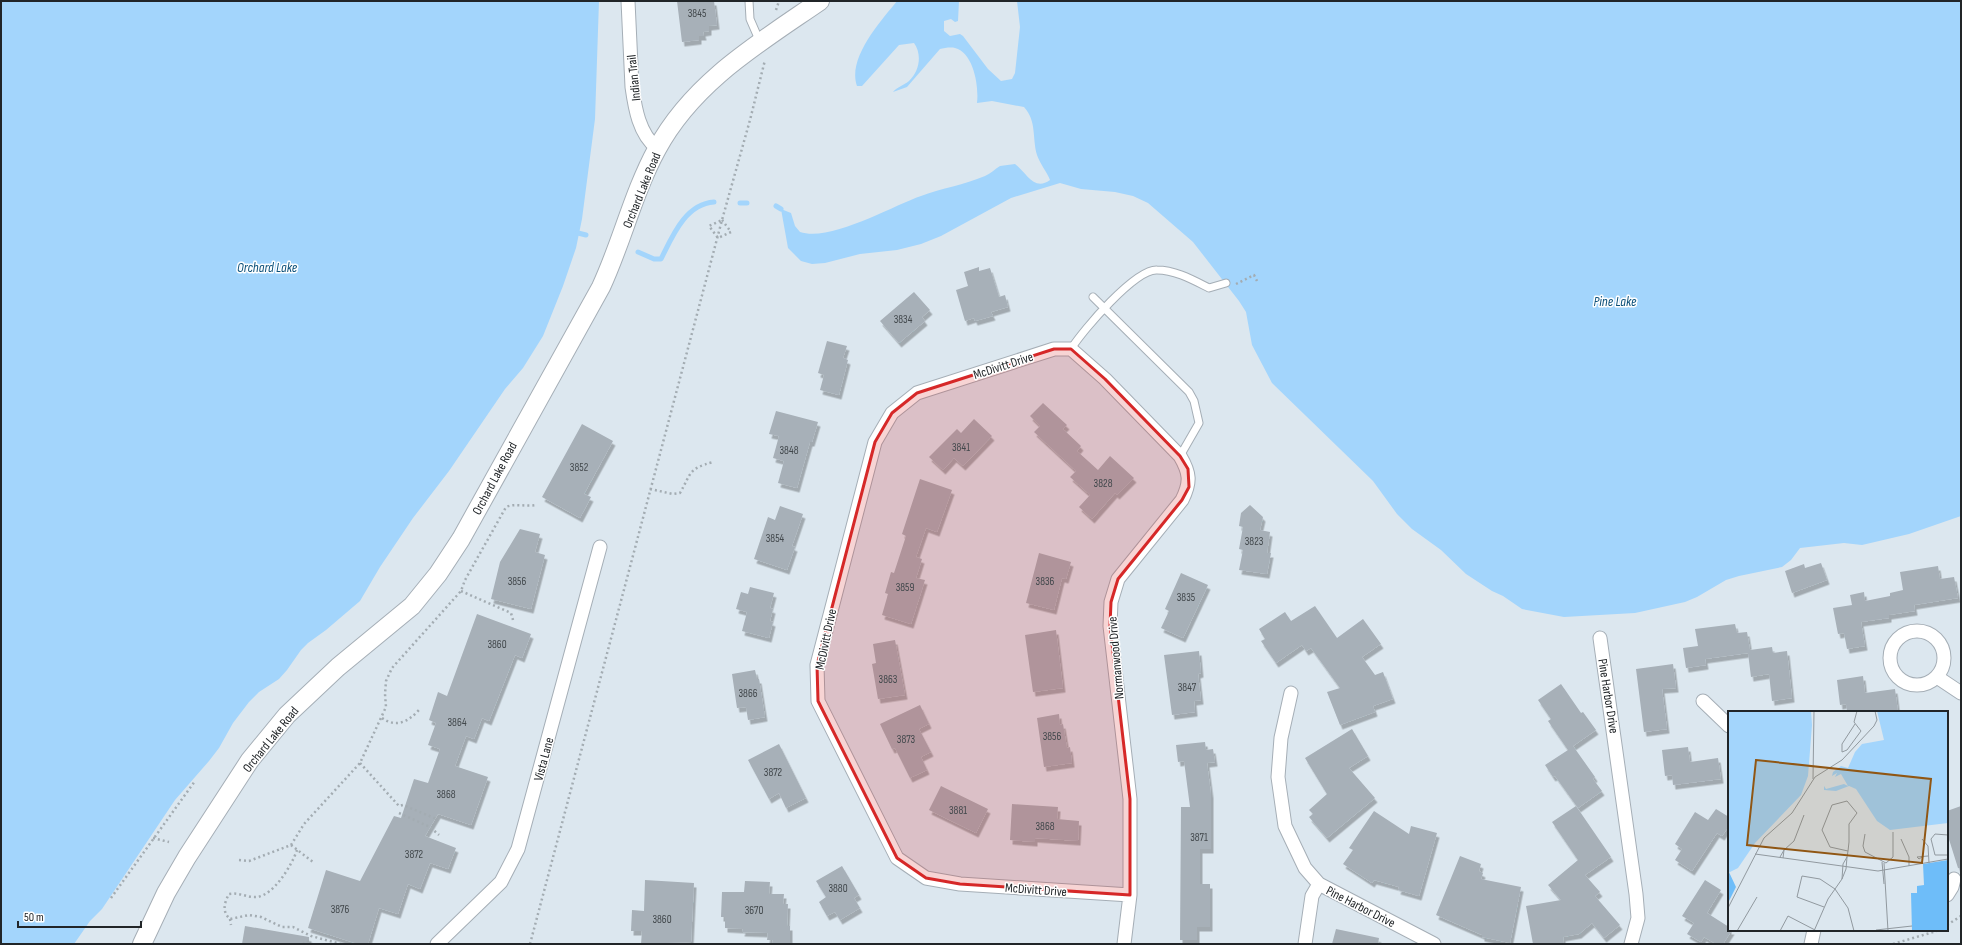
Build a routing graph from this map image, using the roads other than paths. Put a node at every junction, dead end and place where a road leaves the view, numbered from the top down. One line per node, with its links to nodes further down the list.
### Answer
1 (628, 1): 5 (street, Indian Trail)
2 (749, 1): 4 (lane)
3 (820, 1): 4 (main road, Orchard Lake Road)
4 (765, 39): 5 (main road, Orchard Lake Road)
5 (658, 148): 23 (main road, Orchard Lake Road)
6 (1227, 285): 8 (lane)
7 (1093, 297): 8 (lane)
8 (1105, 308): 9 (lane); 10 (lane)
9 (1071, 348): 10 (street, Normanwood Drive); 21 (street, McDivitt Drive)
10 (1180, 456): 21 (street, Normanwood Drive)
11 (600, 547): 24 (street, Vista Lane)
12 (1600, 638): 28 (street, Pine Harbor Drive)
13 (1937, 677): 13 (street); 15 (street)
14 (1291, 693): 19 (street, Pine Harbor Drive)
15 (1961, 693)
16 (1703, 701): 17 (street)
17 (1728, 725)
18 (1954, 877): 20 (street)
19 (1319, 884): 26 (street); 27 (street, Pine Harbor Drive)
20 (1948, 894)
21 (1130, 895): 25 (street, Normanwood Drive)
22 (1814, 931): 29 (street)
23 (142, 944)
24 (437, 944)
25 (1124, 944)
26 (1305, 944)
27 (1434, 944)
28 (1631, 944)
29 (1811, 944)

